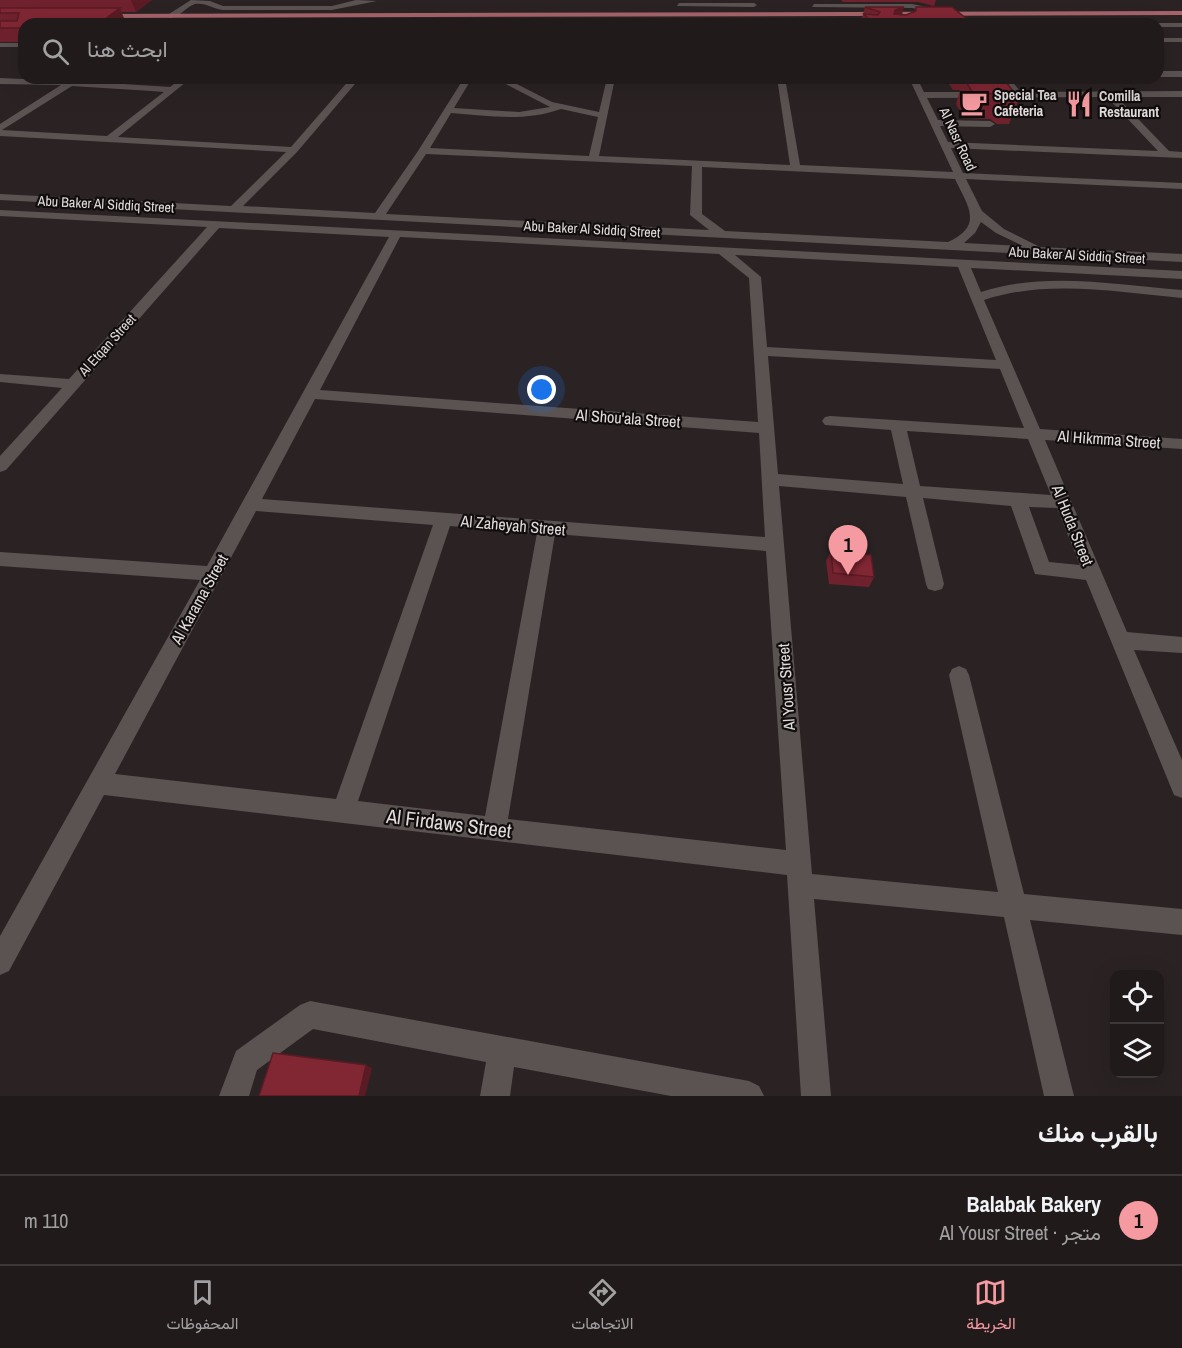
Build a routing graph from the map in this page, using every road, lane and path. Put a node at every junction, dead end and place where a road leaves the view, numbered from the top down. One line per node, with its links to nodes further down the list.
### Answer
1 (286, 0): 10 (street)
2 (195, 1): 10 (street); 15 (street)
3 (375, 1): 10 (street); 16 (street)
4 (810, 2): 7 (street); 13 (street)
5 (680, 3): 6 (street); 14 (street)
6 (753, 3): 12 (street)
7 (832, 3): 20 (street)
8 (91, 8): 9 (street)
9 (135, 8)
10 (276, 8)
11 (1182, 13): 21 (main road)
12 (771, 14): 13 (main road); 14 (main road)
13 (819, 14): 19 (main road)
14 (662, 15): 16 (main road)
15 (172, 16): 16 (main road); 17 (main road)
16 (360, 17): 18 (main road)
17 (133, 18)
18 (357, 18)
19 (927, 18)
20 (951, 18)
21 (992, 18)
22 (1182, 19): 23 (main road)
23 (1164, 22)
24 (1164, 24): 25 (street)
25 (1182, 25)
26 (1164, 40): 27 (street)
27 (1182, 40)
28 (0, 45): 29 (street)
29 (18, 45)
30 (1164, 74): 31 (street)
31 (1182, 74)
32 (0, 81): 33 (street)
33 (18, 81)
34 (68, 84): 54 (street)
35 (78, 84): 44 (street)
36 (180, 84): 44 (street)
37 (351, 84): 58 (street)
38 (464, 84): 50 (street)
39 (509, 84): 49 (street)
40 (609, 84): 51 (street)
41 (781, 84): 64 (street)
42 (916, 84): 46 (street, Al Nasr Road)
43 (1009, 84): 47 (street)
44 (173, 90): 56 (street)
45 (1182, 94): 48 (street)
46 (921, 95): 47 (street); 52 (street, Al Nasr Road)
47 (1019, 95): 48 (street)
48 (1110, 95): 60 (street)
49 (558, 107): 50 (street); 51 (street)
50 (448, 110): 59 (street)
51 (602, 115): 62 (street)
52 (934, 123): 53 (street); 57 (street, Al Nasr Road)
53 (990, 124)
54 (0, 128)
55 (0, 133): 56 (street)
56 (108, 140): 58 (street)
57 (945, 145): 60 (street); 65 (street, Al Nasr Road)
58 (294, 150): 69 (street)
59 (423, 151): 62 (street); 73 (street)
60 (1166, 154): 61 (street)
61 (1182, 155)
62 (592, 159): 63 (street)
63 (697, 164): 64 (street); 72 (street)
64 (796, 169): 65 (street)
65 (959, 177): 66 (street); 71 (street, Al Nasr Road)
66 (1182, 186)
67 (0, 197): 68 (street, Abu Baker Al Siddiq Street)
68 (118, 204): 69 (street, Abu Baker Al Siddiq Street); 70 (street)
69 (233, 210): 73 (street, Abu Baker Al Siddiq Street)
70 (0, 211): 74 (street, Abu Baker Al Siddiq Street)
71 (977, 213): 78 (street); 80 (street, Al Nasr Road)
72 (696, 215): 75 (street); 77 (street)
73 (378, 217): 75 (street, Abu Baker Al Siddiq Street)
74 (215, 225): 76 (street, Abu Baker Al Siddiq Street); 93 (street, Al Etqan Street)
75 (666, 232): 77 (street, Abu Baker Al Siddiq Street)
76 (396, 235): 79 (street, Abu Baker Al Siddiq Street); 94 (street, Al Karama Street)
77 (725, 236): 78 (street, Abu Baker Al Siddiq Street)
78 (946, 247): 80 (street, Abu Baker Al Siddiq Street)
79 (722, 252): 81 (street, Abu Baker Al Siddiq Street); 84 (street)
80 (1053, 253): 82 (street, Abu Baker Al Siddiq Street)
81 (787, 255): 83 (street, Abu Baker Al Siddiq Street); 84 (street)
82 (1182, 258)
83 (963, 264): 85 (street, Abu Baker Al Siddiq Street); 89 (street, Al Huda Street)
84 (761, 271): 90 (street, Al Yousr Street)
85 (1119, 272): 86 (street, Abu Baker Al Siddiq Street); 87 (street)
86 (1182, 275)
87 (1161, 293): 88 (street); 89 (street)
88 (1182, 294)
89 (977, 298): 91 (street, Al Huda Street)
90 (761, 351): 91 (street); 97 (street, Al Yousr Street)
91 (1006, 365): 98 (street, Al Huda Street)
92 (0, 378): 93 (street)
93 (73, 384): 100 (street, Al Etqan Street)
94 (311, 394): 97 (street, Al Shou'ala Street); 105 (street, Al Karama Street)
95 (830, 421): 96 (street, Al Hikmma Street)
96 (898, 425): 98 (street, Al Hikmma Street); 102 (street)
97 (766, 428): 101 (street, Al Yousr Street)
98 (1035, 434): 99 (street, Al Hikmma Street); 104 (street, Al Huda Street)
99 (1182, 444)
100 (0, 466)
101 (770, 479): 102 (street); 108 (street, Al Yousr Street)
102 (913, 491): 103 (street); 112 (street)
103 (1018, 500): 104 (street); 110 (street)
104 (1064, 502): 110 (street, Al Huda Street)
105 (252, 504): 106 (street, Al Zaheyah Street); 111 (street, Al Karama Street)
106 (444, 519): 107 (street, Al Zaheyah Street); 118 (street)
107 (547, 528): 108 (street, Al Zaheyah Street); 119 (street)
108 (776, 545): 120 (street, Al Yousr Street)
109 (0, 559): 111 (street)
110 (1093, 573): 113 (street, Al Huda Street)
111 (213, 574): 116 (street, Al Karama Street)
112 (935, 584)
113 (1121, 640): 114 (street); 117 (street, Al Huda Street)
114 (1182, 645)
115 (958, 675): 121 (street)
116 (99, 783): 118 (street, Al Firdaws Street); 123 (street, Al Karama Street)
117 (1182, 787)
118 (343, 811): 119 (street, Al Firdaws Street)
119 (494, 828): 120 (street, Al Firdaws Street)
120 (800, 874): 121 (street, Al Firdaws Street); 128 (street, Al Yousr Street)
121 (1013, 906): 122 (street, Al Firdaws Street); 129 (street)
122 (1182, 922)
123 (0, 962)
124 (502, 1050): 125 (street); 126 (street); 127 (street)
125 (234, 1096)
126 (495, 1096)
127 (748, 1096)
128 (816, 1096)
129 (1059, 1096)

